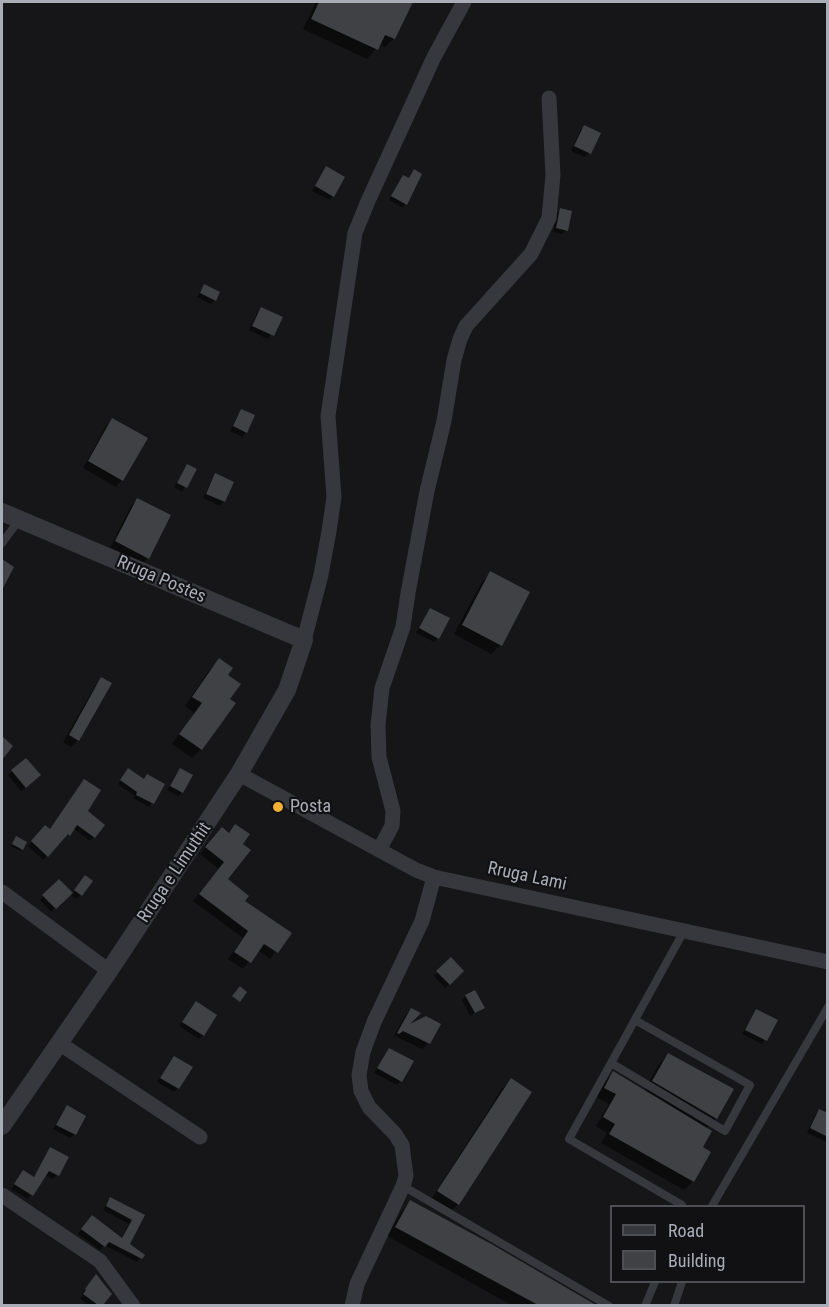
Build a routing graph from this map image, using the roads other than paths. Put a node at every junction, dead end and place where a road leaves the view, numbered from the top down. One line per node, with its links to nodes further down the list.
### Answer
1 (464, 2): 6 (street)
2 (549, 98): 8 (street)
3 (2, 512): 4 (street, Rruga Postes)
4 (19, 520): 5 (lane); 6 (street, Rruga Postes)
5 (2, 543)
6 (304, 640): 7 (street, Rruga e Limuthit)
7 (239, 774): 8 (street, Rruga Lami); 13 (street, Rruga e Limuthit)
8 (379, 850): 9 (street, Rruga Lami)
9 (434, 877): 11 (street, Rruga Lami); 20 (street)
10 (2, 892): 13 (street)
11 (684, 930): 12 (street, Rruga Lami); 15 (lane)
12 (828, 962)
13 (109, 971): 16 (street, Rruga e Limuthit)
14 (828, 1008): 23 (lane)
15 (635, 1020): 17 (lane); 17 (lane)
16 (59, 1043): 18 (street, Rruga e Limuthit); 19 (street)
17 (611, 1063): 22 (lane)
18 (2, 1126)
19 (200, 1137)
20 (403, 1186): 27 (street); 28 (lane)
21 (2, 1195): 26 (street)
22 (682, 1205)
23 (713, 1205)
24 (654, 1283): 29 (lane)
25 (681, 1283): 30 (lane)
26 (134, 1305)
27 (352, 1305)
28 (609, 1305)
29 (645, 1305)
30 (674, 1305)

